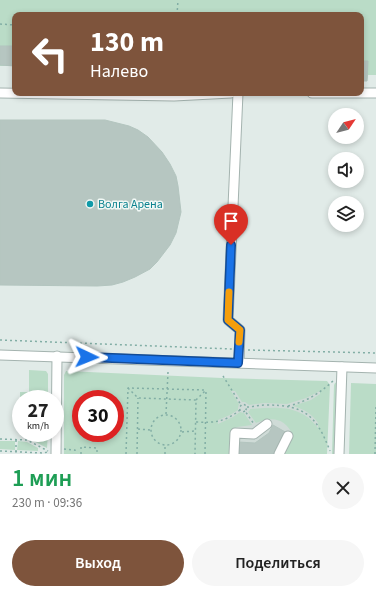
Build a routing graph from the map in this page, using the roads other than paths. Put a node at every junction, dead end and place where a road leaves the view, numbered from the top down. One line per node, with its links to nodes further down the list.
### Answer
1 (0, 93): 2 (street)
2 (12, 93)
3 (364, 93): 4 (street)
4 (376, 93)
5 (238, 96): 8 (street)
6 (0, 355): 7 (street)
7 (57, 356): 8 (street); 11 (street)
8 (238, 363): 9 (street)
9 (342, 367): 10 (street); 18 (street)
10 (376, 368)
11 (56, 390)
12 (267, 424): 16 (street)
13 (288, 436): 17 (street)
14 (58, 442): 15 (street)
15 (59, 452)
16 (234, 454)
17 (279, 454)
18 (339, 454)

